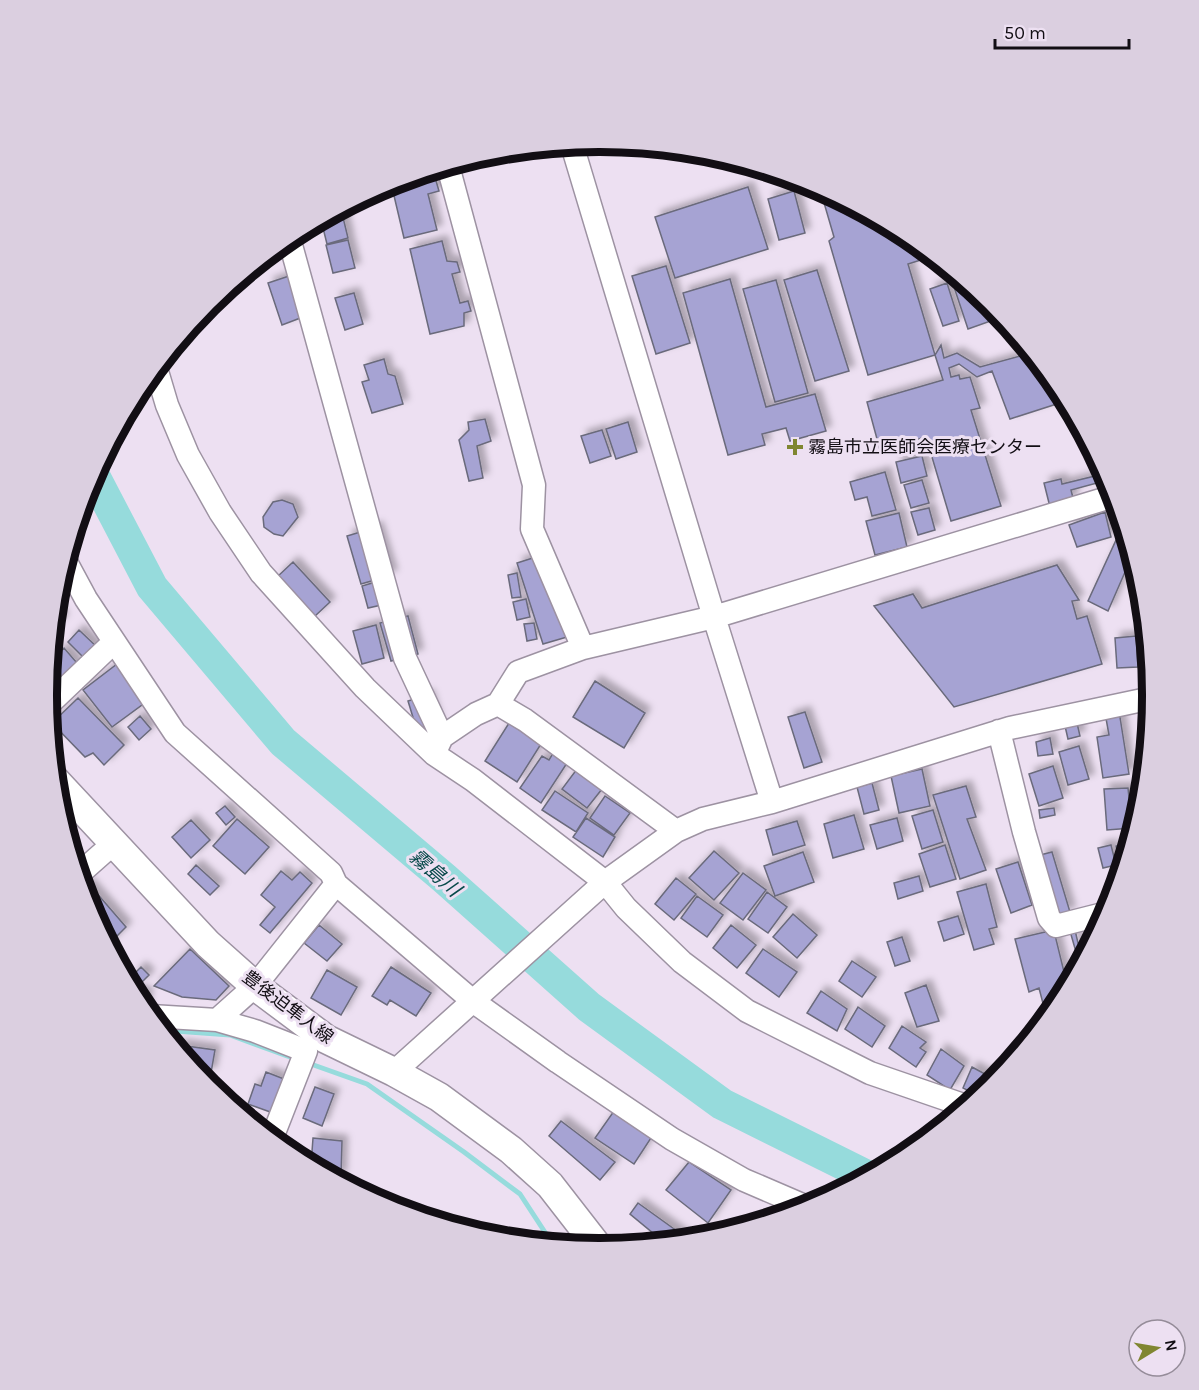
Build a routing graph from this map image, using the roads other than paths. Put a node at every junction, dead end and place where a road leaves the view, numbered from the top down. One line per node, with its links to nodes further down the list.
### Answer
1 (575, 153): 7 (street)
2 (450, 174): 9 (street)
3 (292, 248): 14 (street)
4 (159, 379): 14 (street)
5 (1105, 499): 7 (street)
6 (71, 571): 8 (street)
7 (714, 617): 9 (street); 16 (street)
8 (114, 642): 10 (street); 21 (street)
9 (583, 648): 12 (street)
10 (57, 696)
11 (1142, 700): 13 (street)
12 (498, 704): 14 (street); 17 (street)
13 (999, 731): 16 (street); 22 (street)
14 (438, 745): 20 (street)
15 (66, 791): 18 (main road, 豊後迫隼人線)
16 (772, 802): 17 (street)
17 (676, 831): 20 (street)
18 (114, 843): 19 (street); 23 (main road, 豊後迫隼人線)
19 (86, 868)
20 (605, 882): 24 (street); 28 (street)
21 (336, 884): 23 (street); 24 (street)
22 (1095, 916)
23 (255, 986): 26 (street); 27 (main road, 豊後迫隼人線)
24 (474, 1002): 27 (street); 30 (street)
25 (163, 1017): 26 (street)
26 (217, 1020): 29 (street)
27 (394, 1072): 31 (main road, 豊後迫隼人線)
28 (957, 1103)
29 (275, 1130)
30 (794, 1201)
31 (591, 1237)

